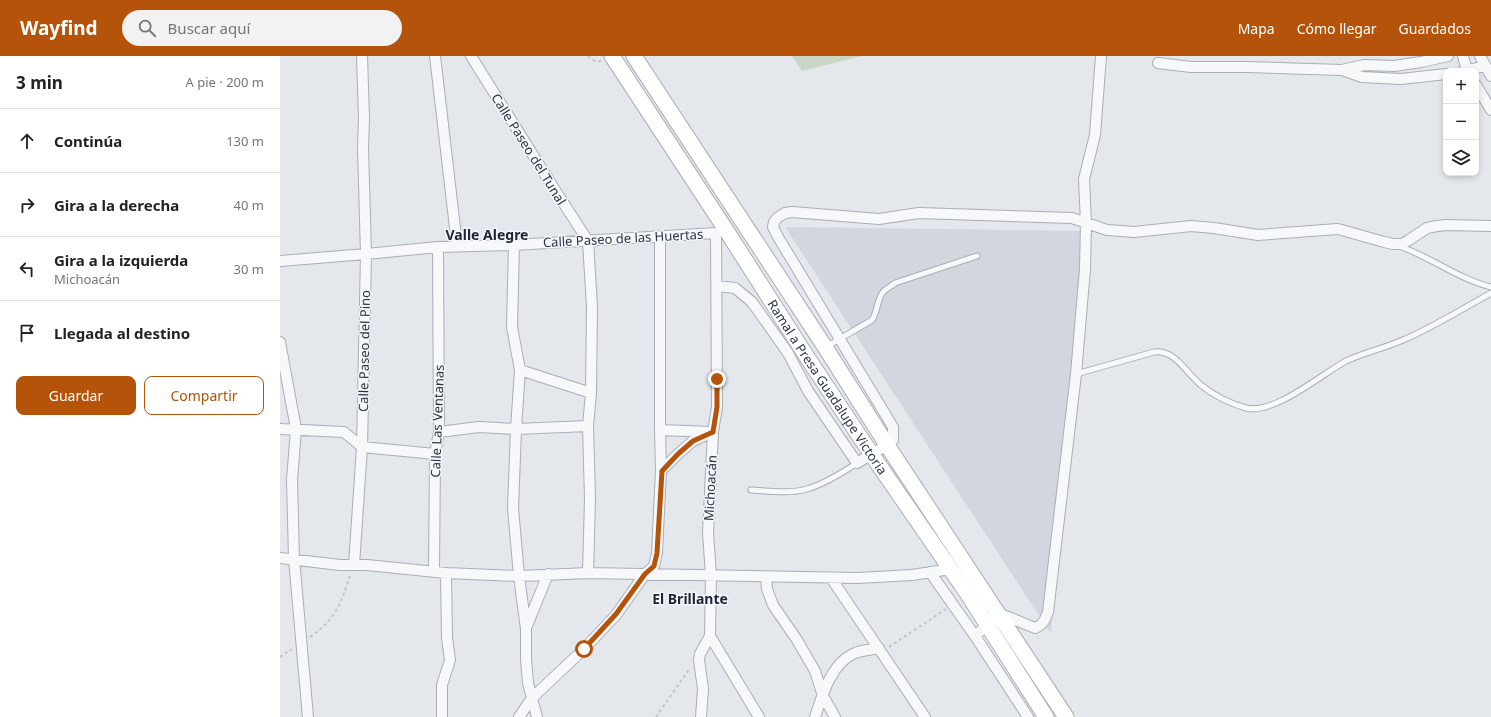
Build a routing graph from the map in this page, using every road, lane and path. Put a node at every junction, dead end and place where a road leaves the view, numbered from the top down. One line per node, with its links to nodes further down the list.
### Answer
1 (362, 56): 29 (street, Calle Paseo del Pino)
2 (435, 56): 27 (street)
3 (471, 56): 24 (street, Calle Paseo del Tunal)
4 (588, 56): 10 (path)
5 (634, 56): 37 (main road, Ramal a Presa Guadalupe Victoria)
6 (1101, 56): 20 (street)
7 (1448, 56): 15 (street)
8 (1463, 56): 13 (street)
9 (1480, 56): 12 (street)
10 (607, 58): 22 (main road, Ramal a Presa Guadalupe Victoria)
11 (1158, 63): 15 (street)
12 (1485, 66): 14 (street); 17 (street)
13 (1465, 68)
14 (1477, 68)
15 (1342, 70): 16 (street)
16 (1443, 74)
17 (1491, 76)
18 (1479, 90): 19 (street)
19 (1491, 110)
20 (1086, 223): 25 (street); 35 (street); 39 (street)
21 (1491, 226): 25 (street)
22 (721, 231): 23 (street, Calle Paseo de las Huertas); 32 (street, Michoacán); 51 (main road, Ramal a Presa Guadalupe Victoria)
23 (660, 236): 24 (street, Calle Paseo de las Huertas); 45 (street)
24 (588, 241): 26 (street, Calle Paseo de las Huertas); 40 (street)
25 (1393, 244): 33 (lane)
26 (514, 245): 27 (street, Calle Paseo de las Huertas); 38 (street)
27 (457, 246): 28 (street, Calle Paseo de las Huertas)
28 (438, 247): 29 (street, Calle Paseo de las Huertas); 46 (street, Calle Las Ventanas)
29 (366, 254): 31 (street, Calle Paseo de las Huertas); 49 (street, Calle Paseo del Pino)
30 (977, 256): 35 (lane)
31 (280, 261)
32 (717, 286): 47 (street, Michoacán); 52 (street)
33 (1491, 287)
34 (1491, 293): 39 (lane)
35 (840, 339): 37 (lane); 48 (street)
36 (280, 342): 44 (street)
37 (825, 347): 48 (main road, Ramal a Presa Guadalupe Victoria)
38 (520, 370): 40 (street); 43 (street)
39 (1076, 374): 70 (street)
40 (591, 393): 41 (street)
41 (588, 426): 43 (street); 62 (street)
42 (280, 429): 44 (street)
43 (516, 429): 46 (street); 66 (street)
44 (296, 430): 49 (street); 56 (street)
45 (660, 430): 47 (street); 53 (street)
46 (440, 432): 50 (street, Calle Las Ventanas)
47 (713, 432): 53 (street); 65 (street, Michoacán)
48 (887, 445): 51 (street); 70 (main road, Ramal a Presa Guadalupe Victoria)
49 (362, 447): 50 (street); 57 (street, Calle Paseo del Pino)
50 (435, 454): 59 (street, Calle Las Ventanas)
51 (872, 455): 52 (street); 58 (main road, Ramal a Presa Guadalupe Victoria)
52 (857, 463): 54 (lane)
53 (662, 471): 64 (street)
54 (751, 490)
55 (280, 558): 56 (street)
56 (294, 559): 57 (street); 75 (street)
57 (354, 565): 59 (street); 75 (path)
58 (951, 569): 60 (street); 71 (main road, Ramal a Presa Guadalupe Victoria)
59 (434, 572): 61 (street)
60 (930, 572): 68 (street); 69 (street)
61 (446, 573): 66 (street); 81 (street)
62 (588, 573): 63 (street); 64 (street)
63 (548, 574): 66 (street); 72 (street)
64 (645, 574): 65 (street); 79 (street)
65 (711, 575): 67 (street); 73 (street, Michoacán)
66 (519, 576): 72 (street)
67 (766, 577): 68 (street); 78 (street)
68 (831, 578): 76 (street)
69 (953, 604): 74 (street); 76 (path)
70 (1001, 617): 71 (street); 92 (main road, Ramal a Presa Guadalupe Victoria)
71 (987, 626): 74 (street); 91 (main road, Ramal a Presa Guadalupe Victoria)
72 (526, 629): 79 (street)
73 (710, 636): 77 (street, Michoacán); 86 (street)
74 (975, 636): 90 (street)
75 (301, 643): 80 (street)
76 (880, 650): 78 (street); 89 (street)
77 (700, 654): 84 (path); 85 (street)
78 (823, 696): 87 (street); 88 (street)
79 (532, 698): 82 (street); 83 (street)
80 (308, 717)
81 (442, 717)
82 (519, 717)
83 (537, 717)
84 (656, 717)
85 (701, 717)
86 (759, 717)
87 (815, 717)
88 (835, 717)
89 (925, 717)
90 (1028, 717)
91 (1046, 717)
92 (1066, 717)

